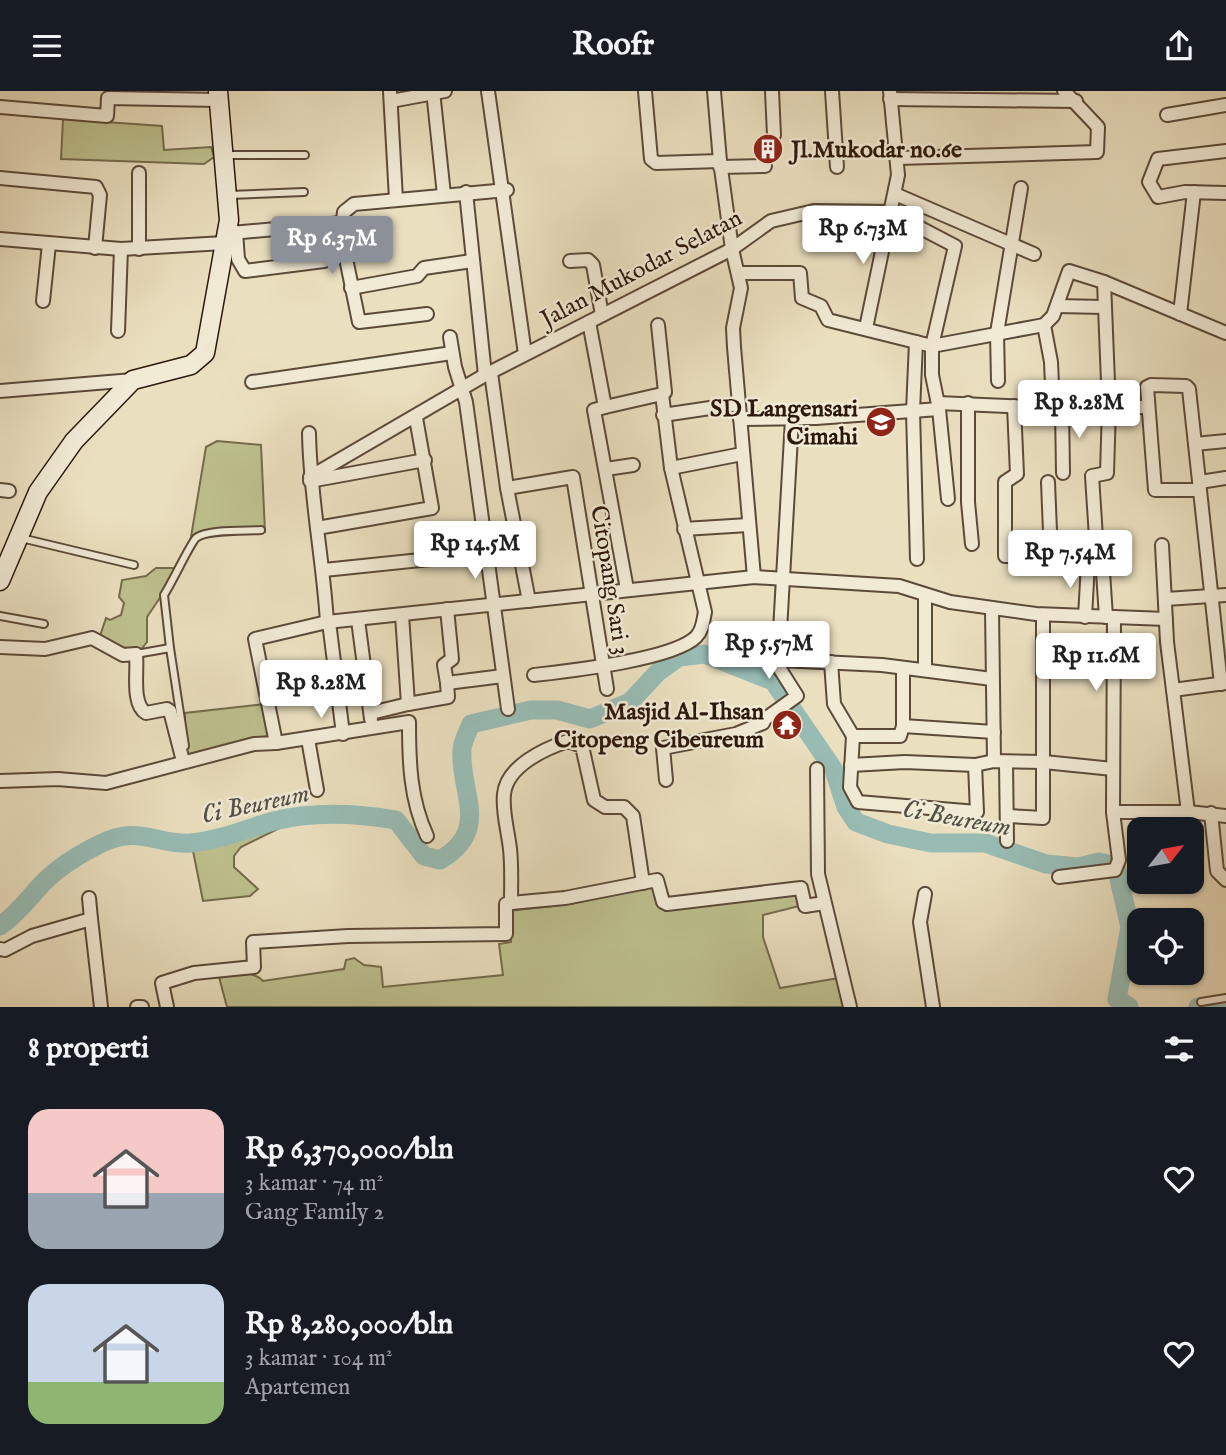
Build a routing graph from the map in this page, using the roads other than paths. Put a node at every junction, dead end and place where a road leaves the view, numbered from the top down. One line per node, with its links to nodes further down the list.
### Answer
1 (437, 91): 10 (street); 31 (street)
2 (488, 91): 26 (street)
3 (645, 91): 20 (street)
4 (714, 91): 20 (street)
5 (772, 91): 15 (street)
6 (832, 91): 22 (street)
7 (1064, 91): 11 (street)
8 (890, 95): 11 (street); 19 (street)
9 (218, 96): 13 (street); 17 (main road)
10 (390, 96): 34 (street)
11 (1076, 101): 19 (street)
12 (1226, 105): 14 (street)
13 (0, 107)
14 (1167, 115)
15 (774, 135)
16 (1226, 151): 28 (street)
17 (223, 155): 18 (lane); 33 (main road)
18 (305, 155)
19 (898, 158): 32 (street)
20 (720, 164): 21 (street); 46 (street)
21 (765, 166)
22 (837, 167)
23 (139, 173): 45 (street)
24 (0, 178): 43 (street)
25 (1021, 188): 41 (street)
26 (504, 190): 29 (street); 71 (street)
27 (304, 192): 33 (lane)
28 (1195, 192): 30 (street); 58 (street)
29 (466, 193): 31 (street); 49 (street)
30 (1226, 193)
31 (444, 194): 34 (street)
32 (895, 194): 35 (street); 36 (street)
33 (227, 195): 38 (main road)
34 (396, 199): 37 (street)
35 (891, 212): 42 (street, Jalan Mukodar Selatan); 46 (street, Jalan Mukodar Selatan); 63 (street)
36 (956, 221): 41 (street); 42 (street)
37 (342, 223): 38 (street); 53 (street)
38 (229, 236): 45 (street); 48 (street); 73 (main road)
39 (0, 239): 40 (street)
40 (49, 244): 43 (street); 54 (street)
41 (1014, 244): 47 (street); 65 (street)
42 (955, 246): 69 (street)
43 (94, 248): 44 (street)
44 (121, 249): 45 (street); 64 (street)
45 (139, 249)
46 (732, 249): 51 (street); 59 (street, Jalan Mukodar Selatan)
47 (1034, 254)
48 (324, 261)
49 (472, 261): 53 (street); 72 (street)
50 (570, 261): 59 (street)
51 (738, 273): 63 (street); 80 (street)
52 (1104, 282): 55 (street); 56 (street); 58 (street)
53 (351, 288): 57 (street)
54 (43, 301)
55 (1057, 306): 56 (street); 62 (street)
56 (1104, 307): 83 (street)
57 (427, 314)
58 (1180, 314): 66 (street)
59 (602, 316): 60 (street, Jalan Mukodar Selatan)
60 (589, 322): 71 (street, Jalan Mukodar Selatan); 85 (street)
61 (658, 325): 78 (street)
62 (1044, 325): 65 (street); 86 (street)
63 (866, 328): 68 (street)
64 (118, 331)
65 (997, 333): 69 (street); 74 (street)
66 (1226, 333)
67 (450, 337): 70 (street)
68 (916, 342): 69 (street); 87 (street)
69 (932, 346): 81 (street)
70 (452, 353): 75 (street); 76 (street)
71 (525, 354): 72 (street, Jalan Mukodar Selatan)
72 (488, 374): 76 (street, Jalan Mukodar Selatan); 105 (street)
73 (133, 380): 77 (street); 111 (main road)
74 (998, 381)
75 (253, 382)
76 (463, 389): 89 (street, Jalan Mukodar Selatan); 114 (street)
77 (0, 391)
78 (662, 394): 85 (street); 88 (street)
79 (968, 403): 81 (street); 82 (street); 112 (street)
80 (737, 404): 88 (street); 90 (street)
81 (939, 406): 87 (street); 106 (street)
82 (1014, 406): 86 (street); 116 (street)
83 (1109, 407): 84 (street); 86 (street); 115 (street)
84 (1147, 407): 94 (street); 104 (street)
85 (599, 408): 99 (street)
86 (1058, 408): 100 (street)
87 (913, 411): 91 (street); 117 (street)
88 (663, 415): 98 (street)
89 (416, 418): 96 (street); 102 (street, Jalan Mukodar Selatan)
90 (740, 419): 91 (street); 95 (street)
91 (792, 419): 121 (street)
92 (309, 433): 102 (street)
93 (1226, 441): 94 (street)
94 (1195, 444): 104 (street)
95 (742, 454): 98 (street); 107 (street)
96 (425, 460): 102 (street); 108 (street)
97 (633, 465): 99 (street)
98 (671, 468): 109 (street)
99 (606, 469): 124 (street)
100 (1063, 473)
101 (1226, 478): 104 (street)
102 (310, 479): 108 (street)
103 (1048, 482): 116 (street)
104 (1199, 486): 128 (street)
105 (507, 488): 125 (street, Citopang Sari 3); 130 (street)
106 (948, 499)
107 (748, 525): 109 (street); 120 (street)
108 (317, 528): 119 (street)
109 (684, 529): 123 (street)
110 (261, 530): 144 (lane)
111 (19, 537): 118 (lane); 122 (main road)
112 (972, 544)
113 (1162, 545): 129 (street)
114 (488, 553): 119 (street); 131 (street)
115 (1091, 555): 116 (street); 137 (street); 138 (street)
116 (1051, 556)
117 (918, 559)
118 (134, 565)
119 (324, 570): 141 (street)
120 (754, 577): 121 (street); 123 (street)
121 (781, 577): 126 (street); 147 (street)
122 (0, 581)
123 (696, 583): 124 (street); 149 (street)
124 (627, 589): 125 (street)
125 (592, 595): 130 (street); 149 (street, Citopang Sari 3)
126 (925, 595): 132 (street); 151 (street)
127 (1226, 595): 128 (street)
128 (1212, 596): 129 (street); 145 (street)
129 (1166, 599): 139 (street)
130 (529, 601): 131 (street)
131 (495, 604): 133 (street); 152 (street)
132 (992, 609): 134 (street); 154 (street)
133 (447, 610): 135 (street); 155 (street)
134 (1043, 614): 137 (street); 171 (street)
135 (402, 615): 140 (street); 159 (street)
136 (0, 617): 142 (lane)
137 (1085, 617): 138 (street)
138 (1110, 617): 139 (street); 175 (street)
139 (1166, 619): 158 (street)
140 (358, 620): 141 (street); 161 (street)
141 (328, 622): 165 (street); 168 (street)
142 (44, 624)
143 (0, 647): 146 (street)
144 (170, 648): 146 (lane); 169 (lane)
145 (1221, 651): 156 (street)
146 (136, 654): 169 (street)
147 (780, 660): 148 (street); 177 (street)
148 (831, 662): 150 (street); 166 (street)
149 (603, 664): 153 (street); 157 (street, Citopang Sari 3)
150 (903, 670): 151 (street); 162 (street)
151 (925, 670): 154 (street)
152 (503, 675): 155 (street); 160 (street)
153 (534, 675)
154 (992, 679): 164 (street)
155 (447, 683): 159 (street)
156 (1224, 684): 158 (street)
157 (607, 689)
158 (1173, 689): 180 (street)
159 (408, 704): 161 (street)
160 (508, 709)
161 (371, 713): 163 (street)
162 (903, 726): 164 (street); 166 (street)
163 (371, 730): 165 (street); 184 (street)
164 (994, 732): 170 (street)
165 (343, 734): 167 (street)
166 (853, 736): 172 (street)
167 (308, 739): 168 (street); 178 (street)
168 (276, 743): 169 (street)
169 (184, 755): 176 (street)
170 (1000, 761): 171 (street); 173 (street); 182 (street)
171 (1044, 762): 175 (street); 182 (street)
172 (852, 765): 173 (street); 173 (street)
173 (975, 765)
174 (817, 769): 192 (street)
175 (1113, 769): 179 (street)
176 (0, 781)
177 (666, 781)
178 (317, 790)
179 (1112, 812): 180 (street); 186 (street)
180 (1188, 812): 181 (street)
181 (1211, 813): 183 (street); 187 (street)
182 (1008, 816): 185 (street)
183 (1226, 816)
184 (427, 836)
185 (1007, 841)
186 (1059, 877)
187 (1226, 880)
188 (643, 883): 191 (street); 191 (street); 192 (street)
189 (925, 894): 200 (street)
190 (89, 898): 193 (street)
191 (511, 903): 198 (street)
192 (824, 903): 199 (street)
193 (91, 919): 194 (street); 197 (street)
194 (0, 949)
195 (1226, 998): 196 (lane)
196 (1200, 1002)
197 (101, 1007)
198 (167, 1007)
199 (850, 1007)
200 (933, 1007)

